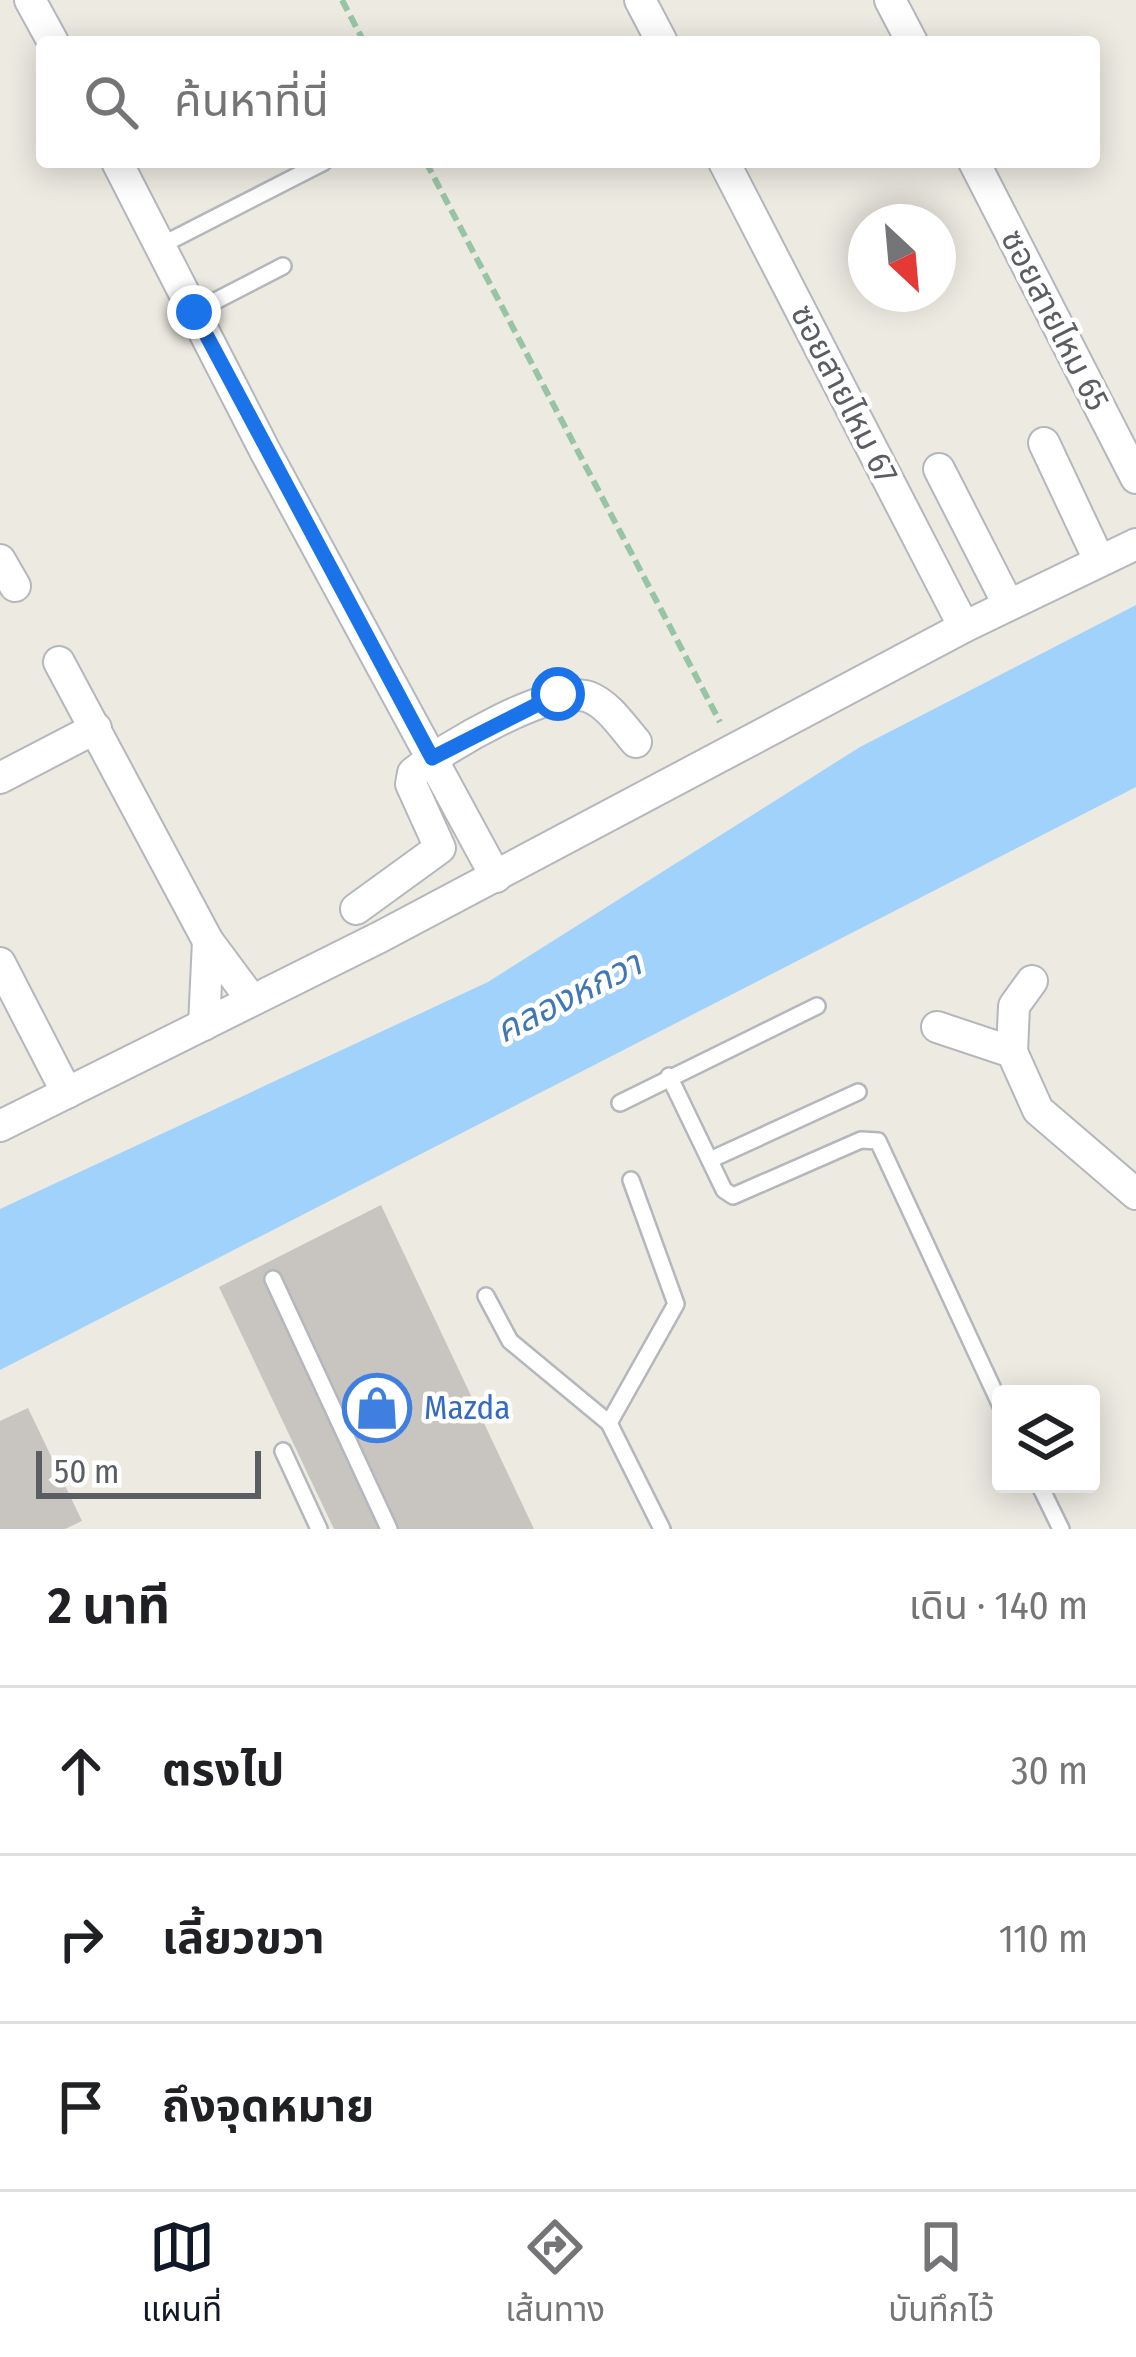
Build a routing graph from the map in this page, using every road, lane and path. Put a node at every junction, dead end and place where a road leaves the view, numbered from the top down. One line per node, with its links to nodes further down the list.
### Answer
1 (30, 0): 5 (street)
2 (342, 0): 6 (path)
3 (640, 0): 7 (street)
4 (890, 0): 8 (street)
5 (50, 36)
6 (361, 36)
7 (659, 36)
8 (909, 36)
9 (120, 168): 14 (street)
10 (312, 168): 14 (lane)
11 (430, 168): 27 (path)
12 (727, 168): 23 (street, ซอยสายไหม 67)
13 (977, 168): 19 (street, ซอยสายไหม 65)
14 (160, 245): 16 (street)
15 (283, 266): 16 (lane)
16 (194, 312): 28 (street)
17 (1044, 443): 21 (street)
18 (939, 470): 22 (street)
19 (1136, 478)
20 (1136, 544): 21 (street)
21 (1100, 560): 22 (street)
22 (1008, 604): 23 (street)
23 (964, 627): 27 (street)
24 (59, 662): 25 (street)
25 (96, 728): 29 (street); 32 (street)
26 (636, 742): 28 (street)
27 (734, 749): 30 (street)
28 (432, 758): 30 (street); 31 (street)
29 (0, 778)
30 (496, 877): 35 (street)
31 (356, 909)
32 (208, 941): 35 (street); 37 (street)
33 (0, 963): 42 (street)
34 (1032, 981): 39 (street)
35 (251, 999): 37 (street)
36 (817, 1006): 40 (lane)
37 (204, 1025): 42 (street)
38 (937, 1027): 39 (street)
39 (1012, 1052): 47 (street)
40 (669, 1076): 43 (lane); 45 (lane)
41 (859, 1091): 45 (lane)
42 (67, 1093): 44 (street)
43 (620, 1102)
44 (0, 1126)
45 (712, 1159): 50 (lane)
46 (631, 1180): 51 (lane)
47 (1136, 1194)
48 (273, 1280): 55 (lane)
49 (486, 1296): 51 (lane)
50 (992, 1387)
51 (609, 1423): 56 (lane)
52 (283, 1450): 54 (lane)
53 (1043, 1493): 57 (lane)
54 (319, 1529)
55 (389, 1529)
56 (662, 1529)
57 (1060, 1529)

